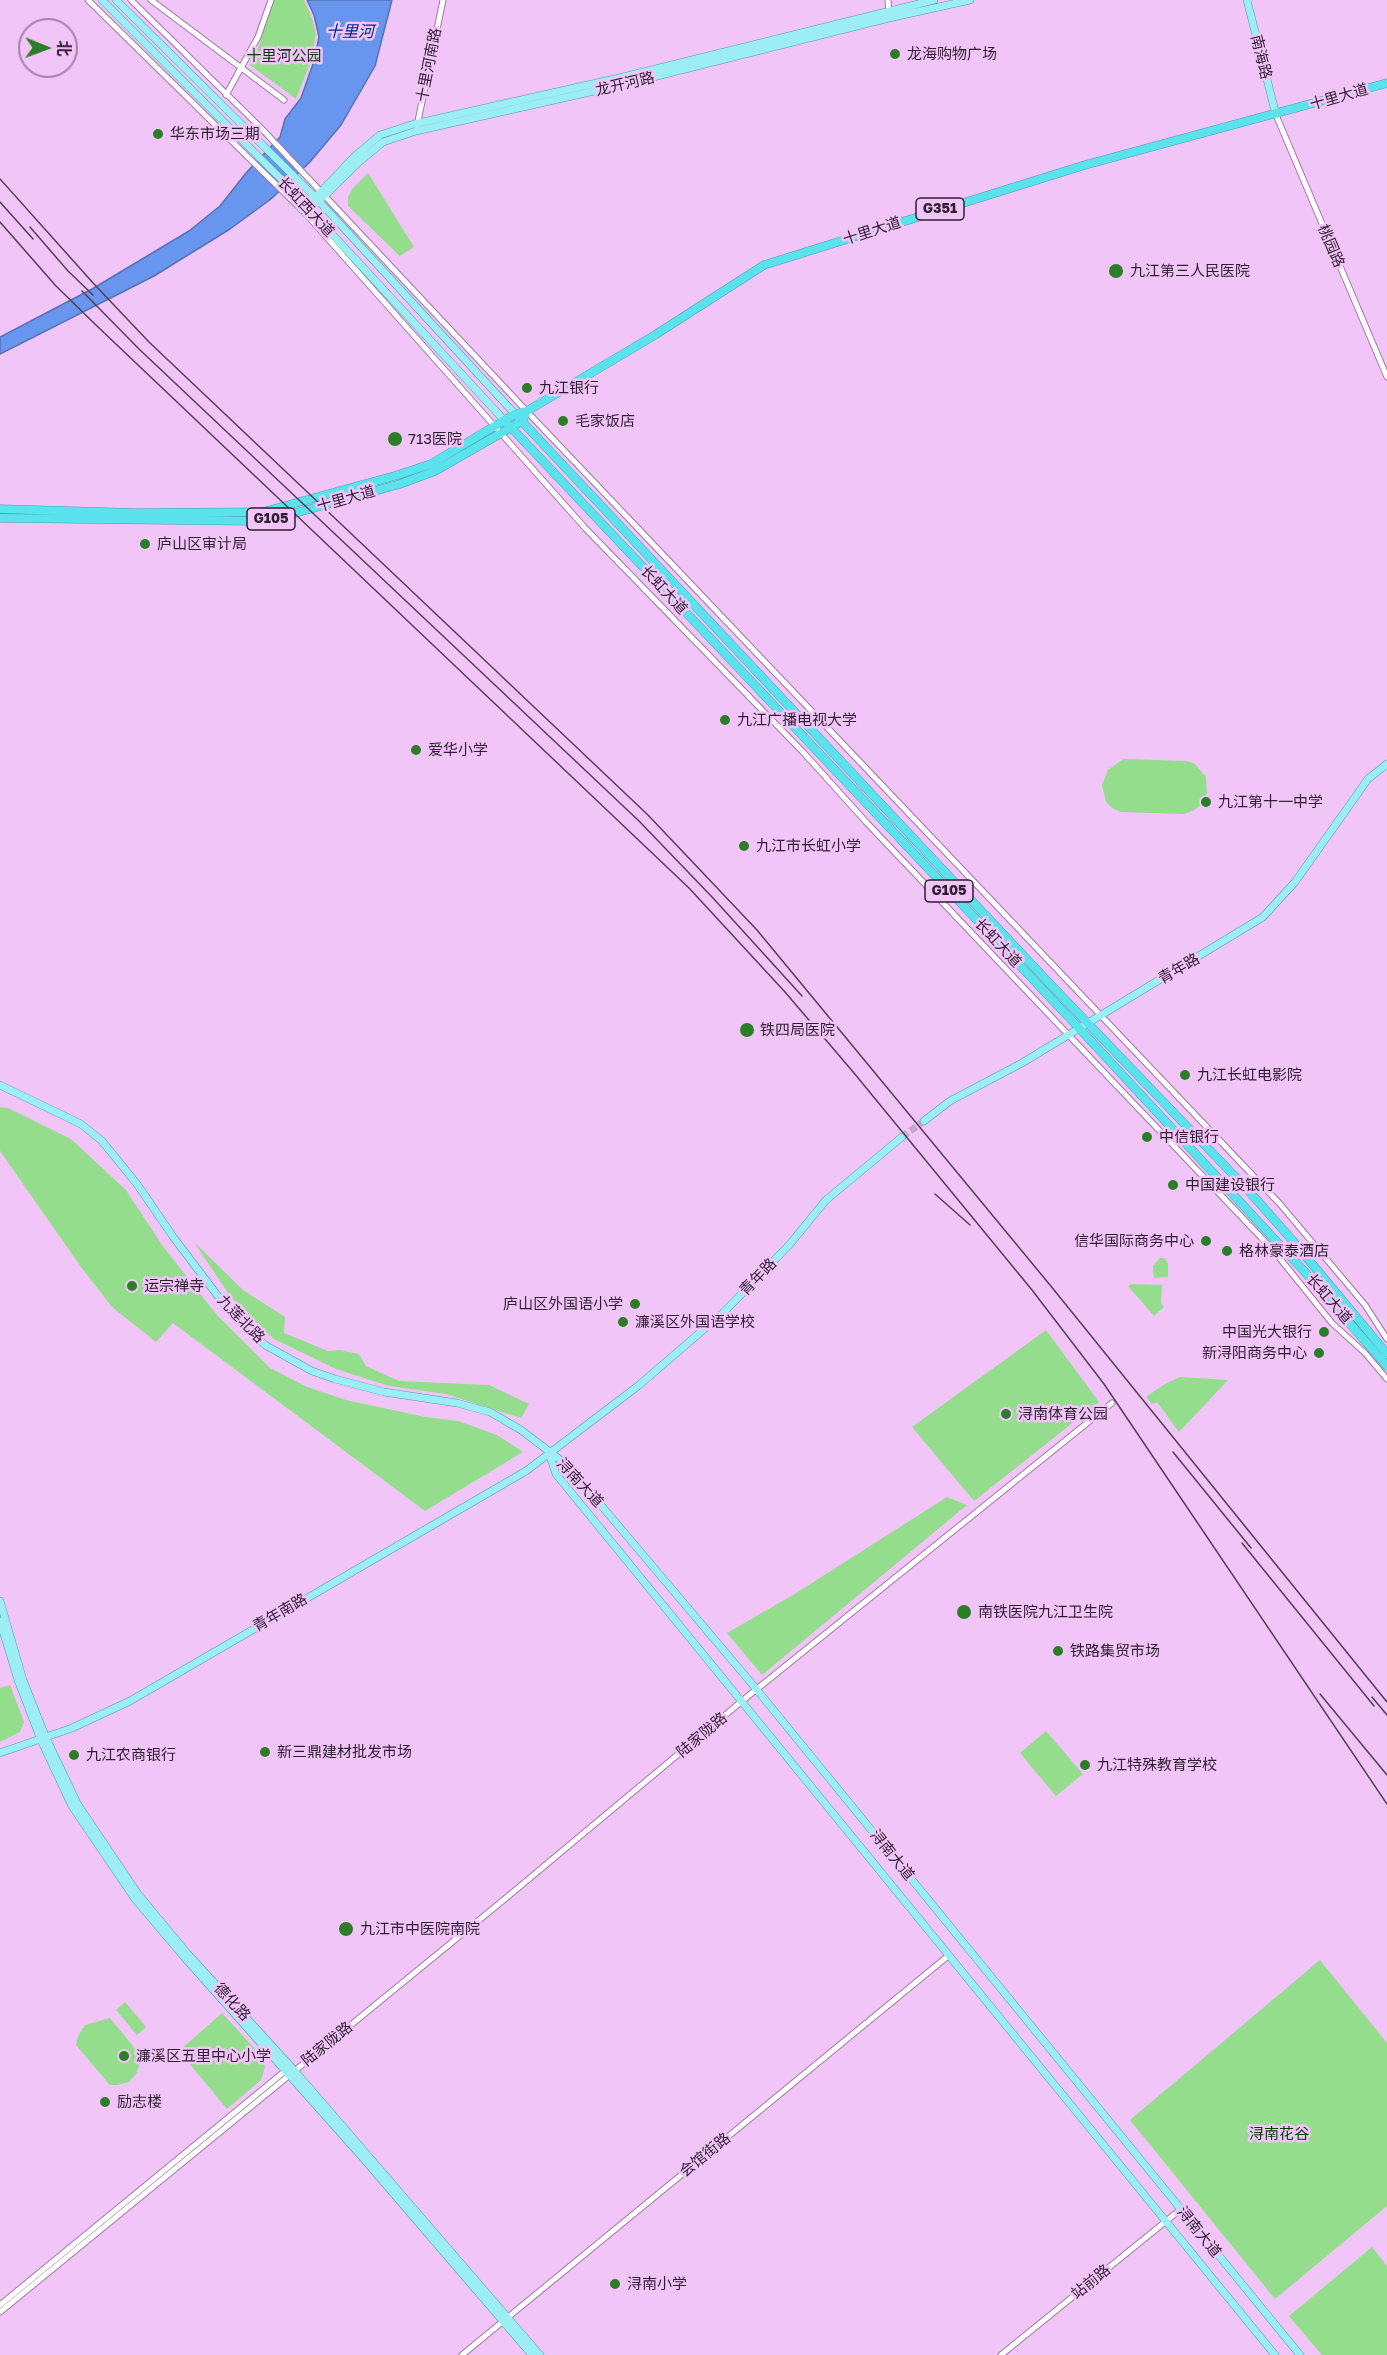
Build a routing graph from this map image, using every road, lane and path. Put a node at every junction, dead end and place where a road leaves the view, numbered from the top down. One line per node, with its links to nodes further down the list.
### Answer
1 (88, 0): 19 (street)
2 (102, 0): 19 (main road, 长虹西大道)
3 (116, 0): 20 (main road, 长虹西大道)
4 (131, 0): 15 (street)
5 (151, 0): 13 (street)
6 (271, 0): 13 (street)
7 (443, 0): 18 (street, 十里河南路)
8 (888, 0): 12 (street)
9 (934, 0): 12 (main road, 龙开河路)
10 (970, 0): 12 (main road, 龙开河路)
11 (1247, 0): 17 (main road, 南海路)
12 (889, 14): 18 (main road, 龙开河路)
13 (241, 67): 15 (street); 16 (street)
14 (1387, 83): 17 (highway, 十里大道 / G351)
15 (226, 95): 20 (street)
16 (284, 100)
17 (1276, 115): 23 (street, 桃园路); 24 (highway, 十里大道 / G351)
18 (417, 127): 21 (main road, 龙开河路)
19 (243, 147): 22 (main road, 长虹西大道)
20 (311, 187): 21 (main road, 长虹西大道)
21 (320, 197): 22 (main road, 龙开河路); 24 (street); 25 (main road, 长虹西大道)
22 (306, 209): 26 (main road, 长虹西大道); 28 (street)
23 (1387, 377)
24 (527, 411): 25 (highway, 十里大道 / G351); 27 (highway); 34 (street)
25 (515, 414): 26 (highway, 十里大道 / G105); 27 (highway, 长虹大道 / G105)
26 (504, 420): 28 (highway, 十里大道 / G105); 29 (highway, 长虹大道 / G105)
27 (522, 422): 29 (highway, 十里大道 / G105); 35 (highway, 长虹大道 / G105)
28 (495, 426): 30 (street); 31 (highway, 十里大道 / G105)
29 (511, 428): 30 (highway, 十里大道 / G105); 36 (highway, 长虹大道 / G105)
30 (502, 433): 32 (highway, 十里大道 / G105); 37 (street)
31 (0, 509)
32 (0, 518)
33 (1387, 764): 34 (main road, 青年路)
34 (1100, 1015): 35 (main road, 青年路); 41 (street)
35 (1087, 1023): 36 (main road, 青年路); 42 (highway, 长虹大道 / G105)
36 (1079, 1028): 37 (main road, 青年路); 43 (highway, 长虹大道 / G105)
37 (1068, 1034): 39 (main road, 青年路); 44 (street)
38 (0, 1085): 46 (main road, 九莲北路)
39 (924, 1121)
40 (902, 1137): 46 (main road, 青年路)
41 (1387, 1339)
42 (1387, 1354)
43 (1387, 1366)
44 (1387, 1379)
45 (1112, 1403): 49 (street, 陆家陇路)
46 (549, 1452): 49 (main road, 浔南大道); 50 (main road, 浔南大道); 51 (main road, 青年南路)
47 (0, 1601): 51 (main road, 德化路)
48 (0, 1622): 51 (main road, 德化路)
49 (758, 1690): 50 (street, 陆家陇路); 55 (main road, 浔南大道)
50 (742, 1701): 53 (main road, 浔南大道); 54 (street, 陆家陇路)
51 (43, 1739): 52 (main road, 青年南路); 54 (main road, 德化路)
52 (0, 1753)
53 (948, 1956): 56 (main road, 浔南大道); 59 (street, 会馆街路)
54 (289, 2070): 57 (street); 58 (street); 59 (main road, 德化路)
55 (1181, 2210): 56 (street, 站前路); 65 (main road, 浔南大道)
56 (1166, 2222): 63 (street, 站前路); 64 (main road, 浔南大道)
57 (0, 2305)
58 (0, 2312)
59 (505, 2319): 60 (street, 会馆街路); 61 (main road, 德化路); 62 (main road, 德化路)
60 (462, 2355)
61 (532, 2355)
62 (540, 2355)
63 (1001, 2355)
64 (1275, 2355)
65 (1300, 2355)

